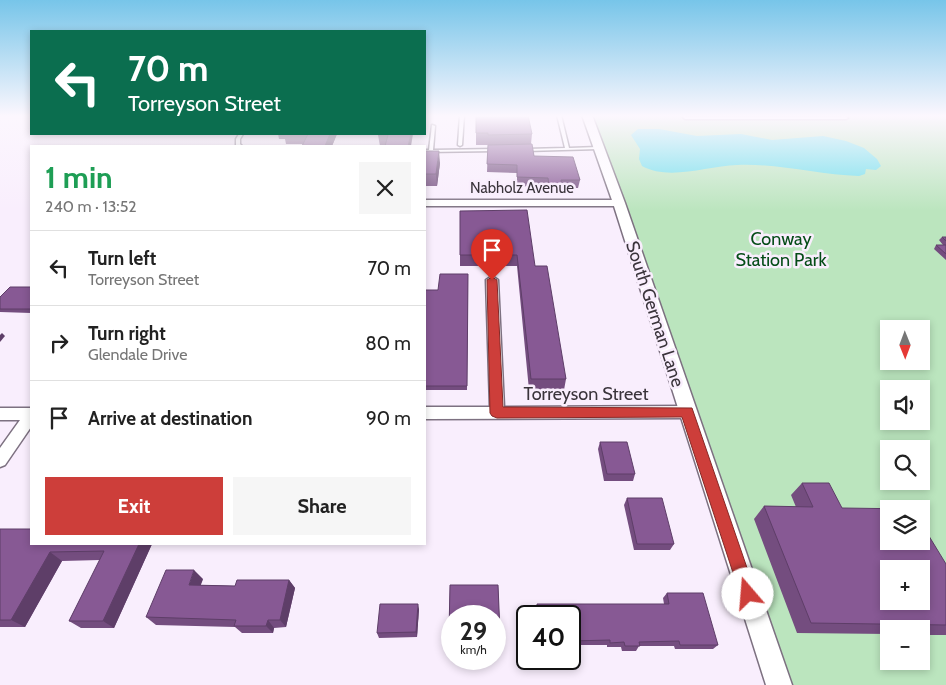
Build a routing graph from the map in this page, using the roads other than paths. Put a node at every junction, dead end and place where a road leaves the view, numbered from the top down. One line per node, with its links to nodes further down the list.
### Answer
1 (431, 147): 7 (lane)
2 (598, 148): 3 (lane); 9 (street, South German Lane)
3 (567, 149): 5 (lane)
4 (498, 150): 7 (lane)
5 (518, 150)
6 (426, 151): 7 (lane)
7 (431, 151)
8 (426, 203): 9 (street, Nabholz Avenue)
9 (619, 203): 11 (street, South German Lane)
10 (492, 280): 13 (street)
11 (687, 412): 13 (street, Torreyson Street); 18 (street, South German Lane)
12 (426, 413): 13 (street, Torreyson Street)
13 (497, 413)
14 (0, 414): 15 (street)
15 (30, 415)
16 (30, 416): 17 (street)
17 (0, 460)
18 (779, 685)

